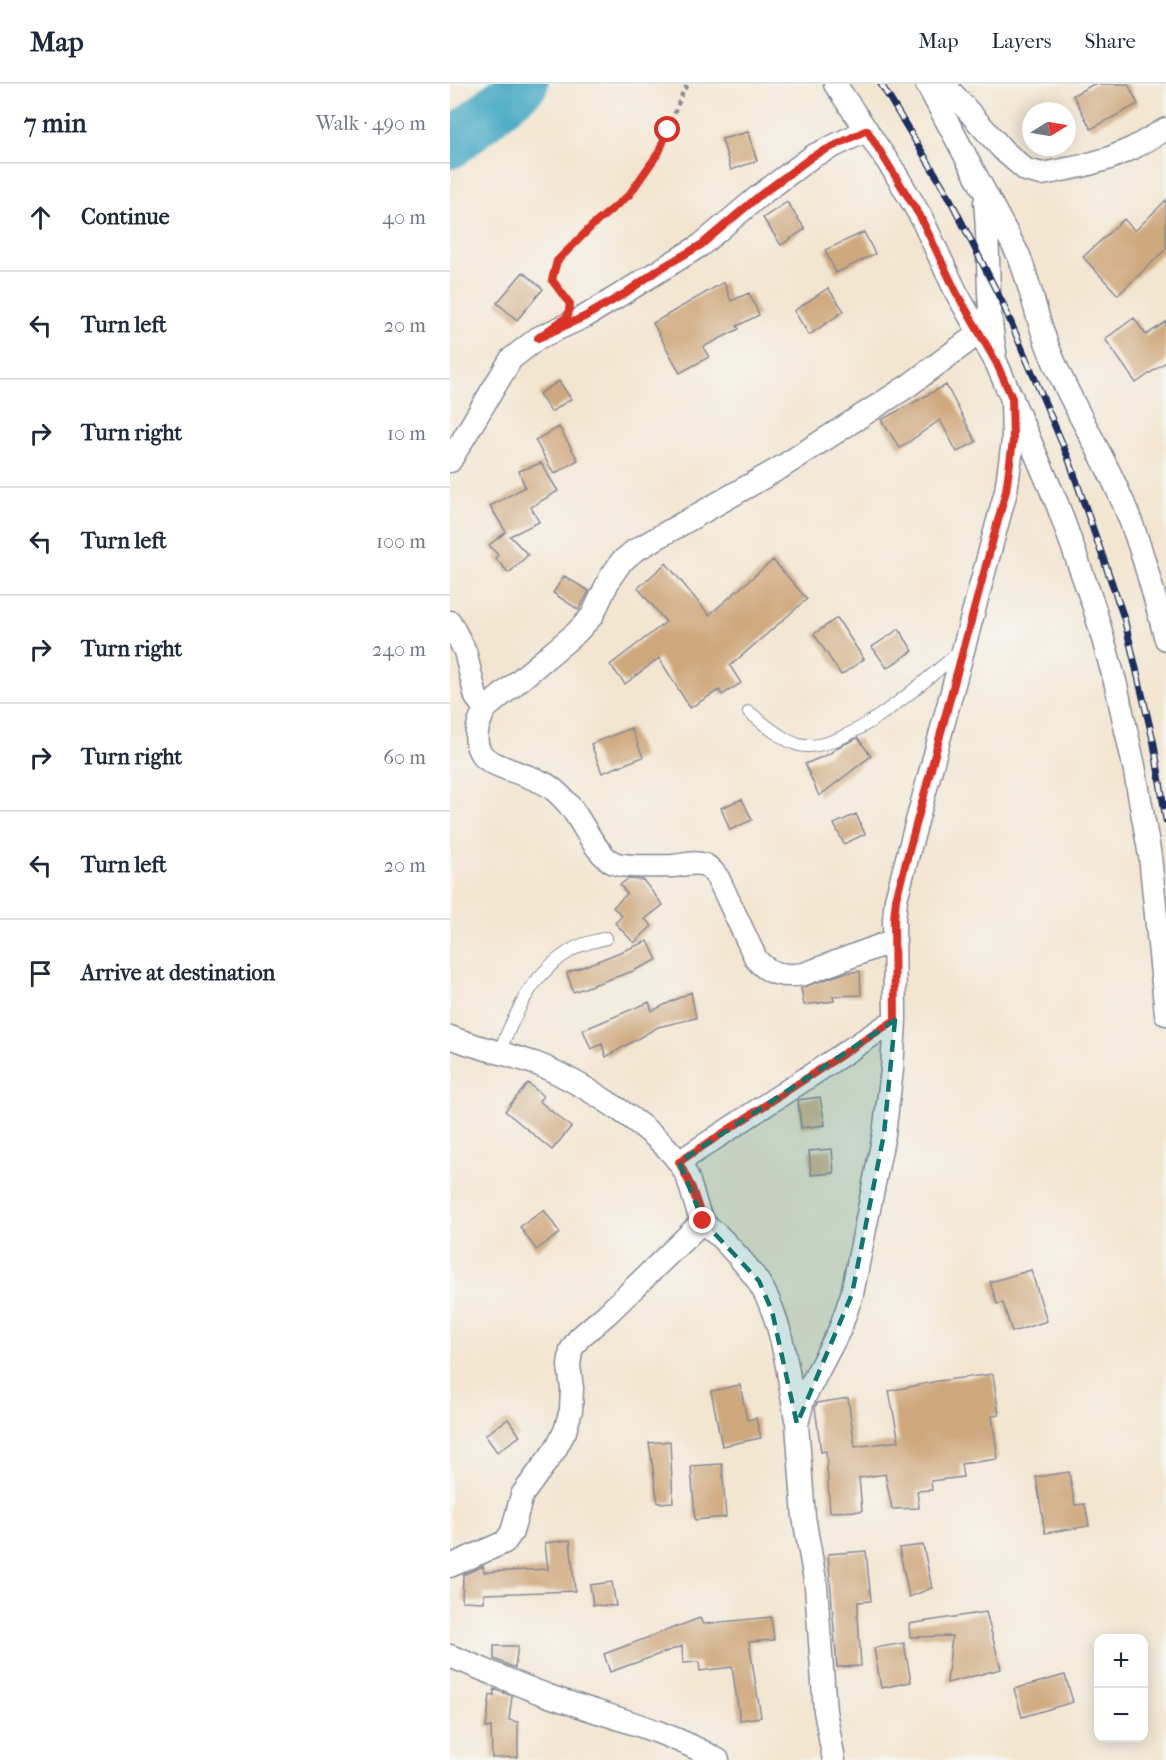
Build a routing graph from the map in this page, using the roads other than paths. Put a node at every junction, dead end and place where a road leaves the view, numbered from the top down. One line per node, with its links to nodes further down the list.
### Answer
1 (835, 84): 5 (street)
2 (927, 84): 6 (street)
3 (944, 84): 4 (street)
4 (1166, 129)
5 (867, 130): 7 (street); 10 (street)
6 (983, 189): 8 (street); 12 (street)
7 (979, 333): 8 (street); 14 (street)
8 (996, 362): 9 (street)
9 (1012, 398): 13 (street); 18 (street)
10 (450, 461)
11 (450, 622): 14 (street)
12 (1166, 639)
13 (963, 648): 15 (lane); 17 (street)
14 (485, 709): 17 (street)
15 (749, 712)
16 (606, 938): 21 (lane)
17 (895, 940): 19 (street)
18 (1166, 1014)
19 (895, 1020): 22 (street); 24 (street)
20 (450, 1036): 21 (street)
21 (499, 1052): 22 (street)
22 (679, 1162): 23 (street)
23 (703, 1221): 24 (street); 25 (street)
24 (797, 1424): 28 (street)
25 (450, 1566)
26 (450, 1656): 27 (street)
27 (718, 1760)
28 (834, 1760)

